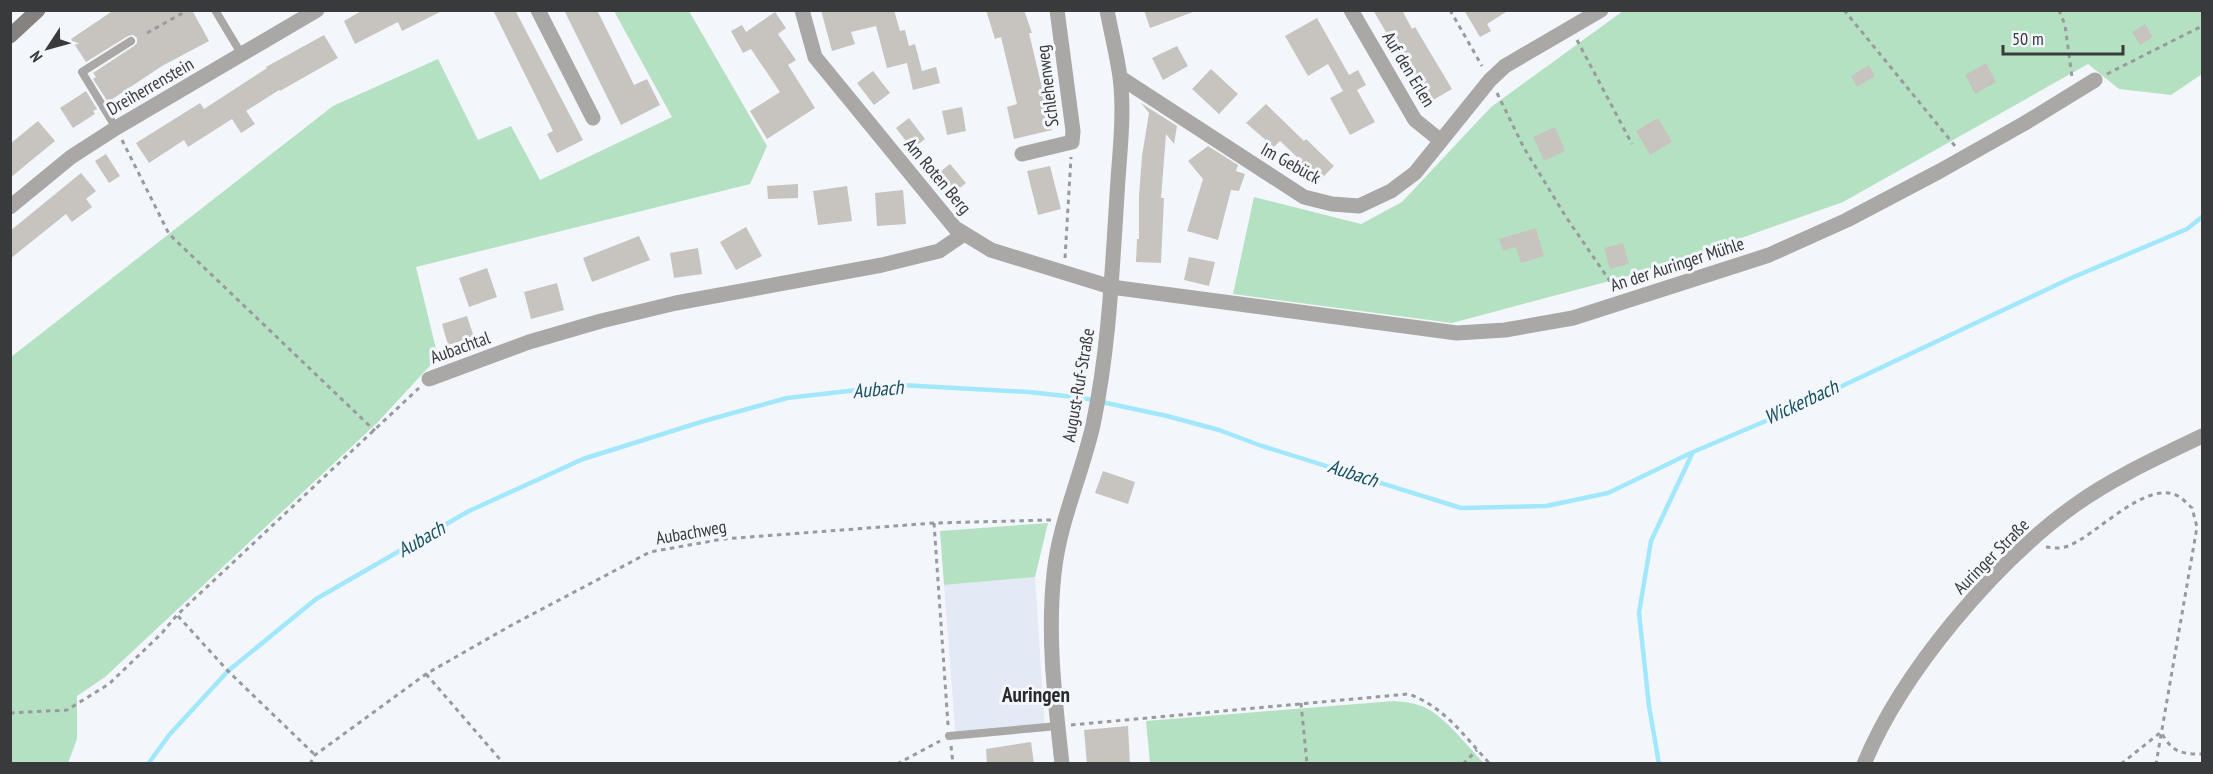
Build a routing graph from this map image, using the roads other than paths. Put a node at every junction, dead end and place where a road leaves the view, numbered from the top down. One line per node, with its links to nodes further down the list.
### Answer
1 (38, 10): 10 (main road)
2 (215, 10): 12 (lane)
3 (317, 10): 12 (street, Dreiherrenstein)
4 (538, 10): 15 (street)
5 (802, 10): 20 (street, Am Roten Berg)
6 (1057, 10): 18 (street, Schlehenweg)
7 (1107, 10): 13 (street, August-Ruf-Straße)
8 (1351, 10): 17 (street, Auf den Erlen)
9 (1601, 10): 17 (street, Im Gebück)
10 (10, 36)
11 (131, 41): 16 (lane)
12 (242, 55): 16 (street, Dreiherrenstein)
13 (1120, 78): 17 (street, Im Gebück); 21 (street, August-Ruf-Straße)
14 (2095, 80): 21 (street, An der Auringer Mühle)
15 (593, 118)
16 (116, 128): 19 (street, Dreiherrenstein)
17 (1441, 141)
18 (1022, 154)
19 (10, 207)
20 (964, 234): 21 (street, Am Roten Berg); 22 (street, Aubachtal)
21 (1111, 287): 24 (street, August-Ruf-Straße)
22 (429, 379)
23 (2202, 436): 27 (street, Auringer Straße)
24 (1058, 726): 25 (lane); 26 (street, August-Ruf-Straße)
25 (949, 736)
26 (1062, 764)
27 (1864, 764)

